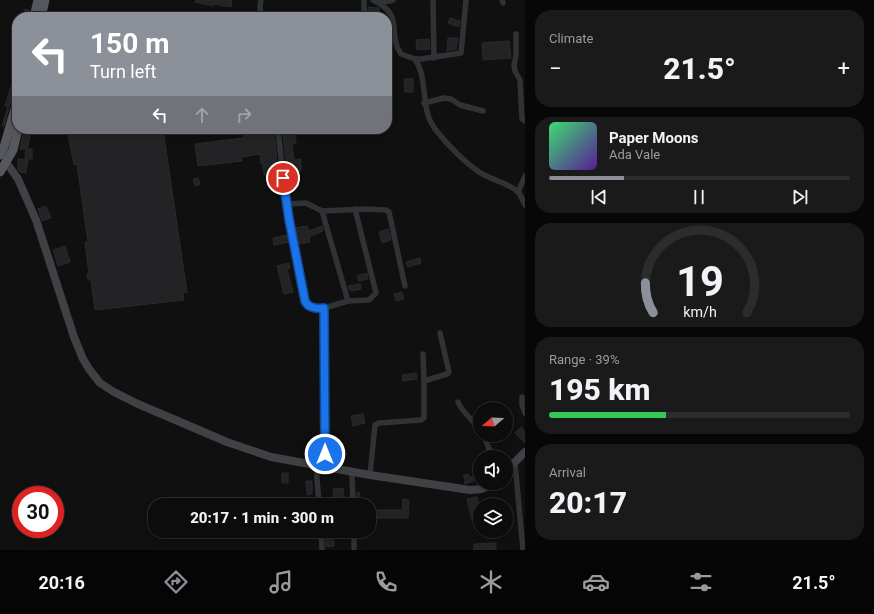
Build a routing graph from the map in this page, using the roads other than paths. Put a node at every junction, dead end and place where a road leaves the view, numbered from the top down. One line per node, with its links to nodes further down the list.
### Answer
1 (38, 0): 10 (highway)
2 (46, 0): 11 (highway)
3 (261, 0): 12 (street)
4 (364, 0): 13 (street)
5 (373, 0): 9 (street)
6 (393, 0): 9 (street)
7 (433, 0): 17 (street)
8 (466, 0): 17 (street)
9 (379, 3): 14 (street)
10 (35, 12)
11 (42, 12)
12 (261, 12)
13 (364, 12)
14 (389, 12)
15 (392, 15): 18 (street)
16 (516, 34): 22 (street)
17 (434, 58): 18 (street)
18 (415, 59): 19 (street)
19 (424, 103): 20 (street); 29 (street)
20 (483, 111)
21 (12, 119): 25 (highway)
22 (525, 121)
23 (17, 134): 26 (highway)
24 (279, 134): 30 (street)
25 (0, 155)
26 (6, 162): 27 (highway); 46 (main road)
27 (0, 172)
28 (525, 176): 29 (street)
29 (518, 192): 31 (street)
30 (286, 204): 33 (street); 36 (street)
31 (525, 205)
32 (355, 209): 33 (street); 34 (street); 35 (street)
33 (322, 211): 35 (street)
34 (405, 286)
35 (348, 301): 36 (street)
36 (324, 308): 47 (street)
37 (440, 333): 39 (street)
38 (422, 354): 39 (street)
39 (424, 381): 49 (street)
40 (522, 397): 42 (street)
41 (458, 402): 43 (street)
42 (525, 413)
43 (473, 420)
44 (525, 452): 45 (main road)
45 (513, 463)
46 (316, 465): 47 (main road); 52 (street)
47 (325, 466): 48 (main road)
48 (352, 471): 49 (main road); 53 (street)
49 (370, 475): 51 (main road)
50 (513, 485): 54 (street)
51 (473, 490)
52 (318, 498)
53 (353, 498)
54 (523, 529): 59 (street)
55 (321, 538): 58 (street)
56 (354, 538): 57 (street)
57 (354, 548)
58 (322, 550)
59 (523, 550)

